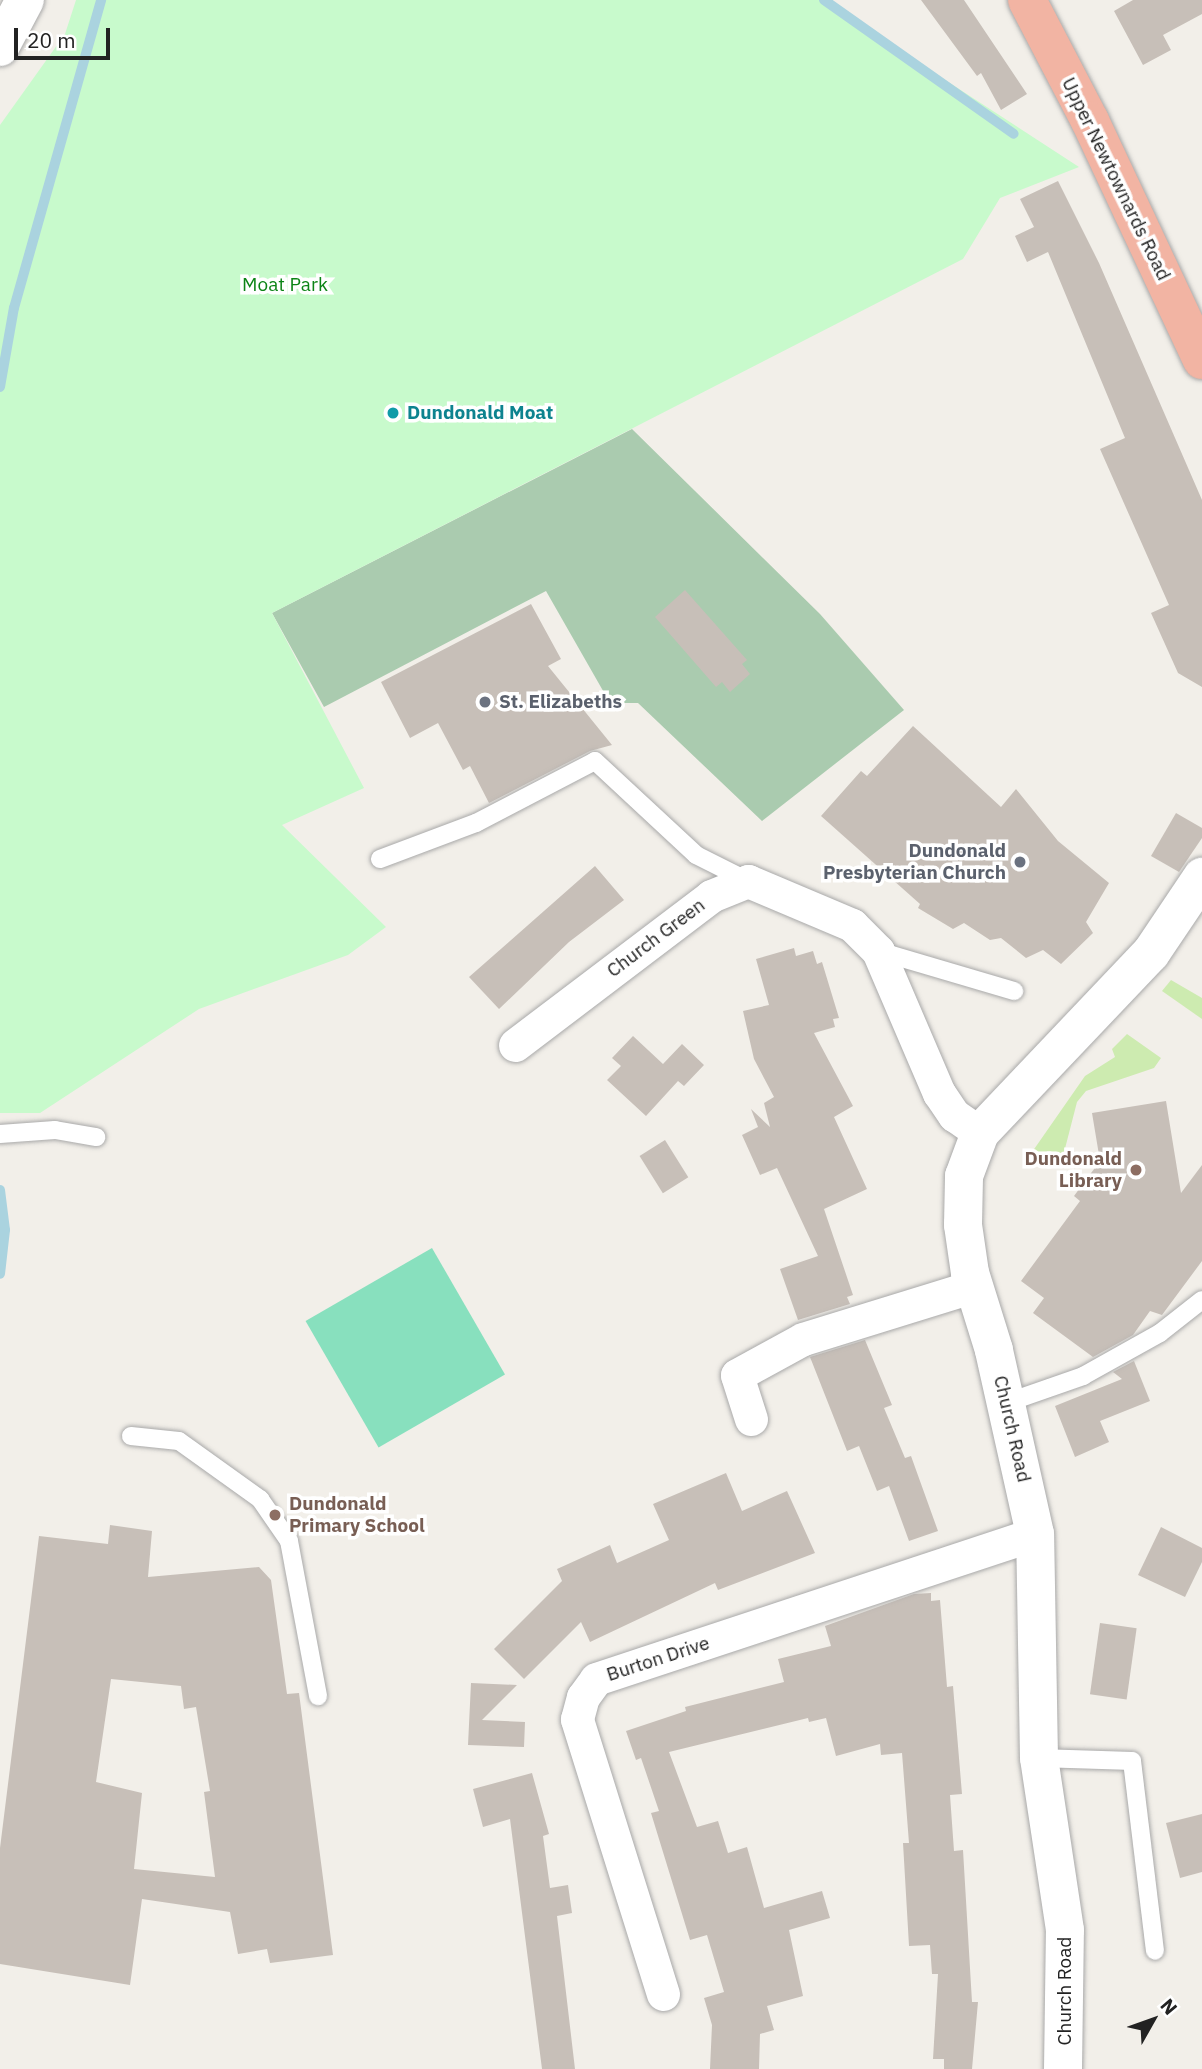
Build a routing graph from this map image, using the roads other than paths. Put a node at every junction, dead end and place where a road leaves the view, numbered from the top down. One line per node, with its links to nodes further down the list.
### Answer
1 (24, 0): 3 (street)
2 (1027, 0): 4 (highway, Upper Newtownards Road)
3 (0, 47)
4 (1191, 305): 5 (highway, Upper Newtownards Road)
5 (1202, 360)
6 (380, 859): 8 (lane)
7 (1202, 877): 13 (street, Church Road)
8 (748, 881): 9 (street); 11 (street, Church Green)
9 (878, 951): 10 (lane); 13 (street)
10 (1014, 991)
11 (515, 1045)
12 (8, 1133): 14 (lane)
13 (980, 1133): 15 (street, Church Road)
14 (96, 1136)
15 (974, 1286): 17 (street, Church Road); 18 (street)
16 (1202, 1300): 17 (lane)
17 (1006, 1403): 20 (street, Church Road)
18 (751, 1419)
19 (131, 1436): 21 (lane)
20 (1035, 1534): 22 (street, Church Road); 24 (street, Burton Drive)
21 (318, 1696)
22 (1040, 1758): 23 (lane); 25 (street, Church Road)
23 (1155, 1951)
24 (663, 1994)
25 (1063, 2069)

